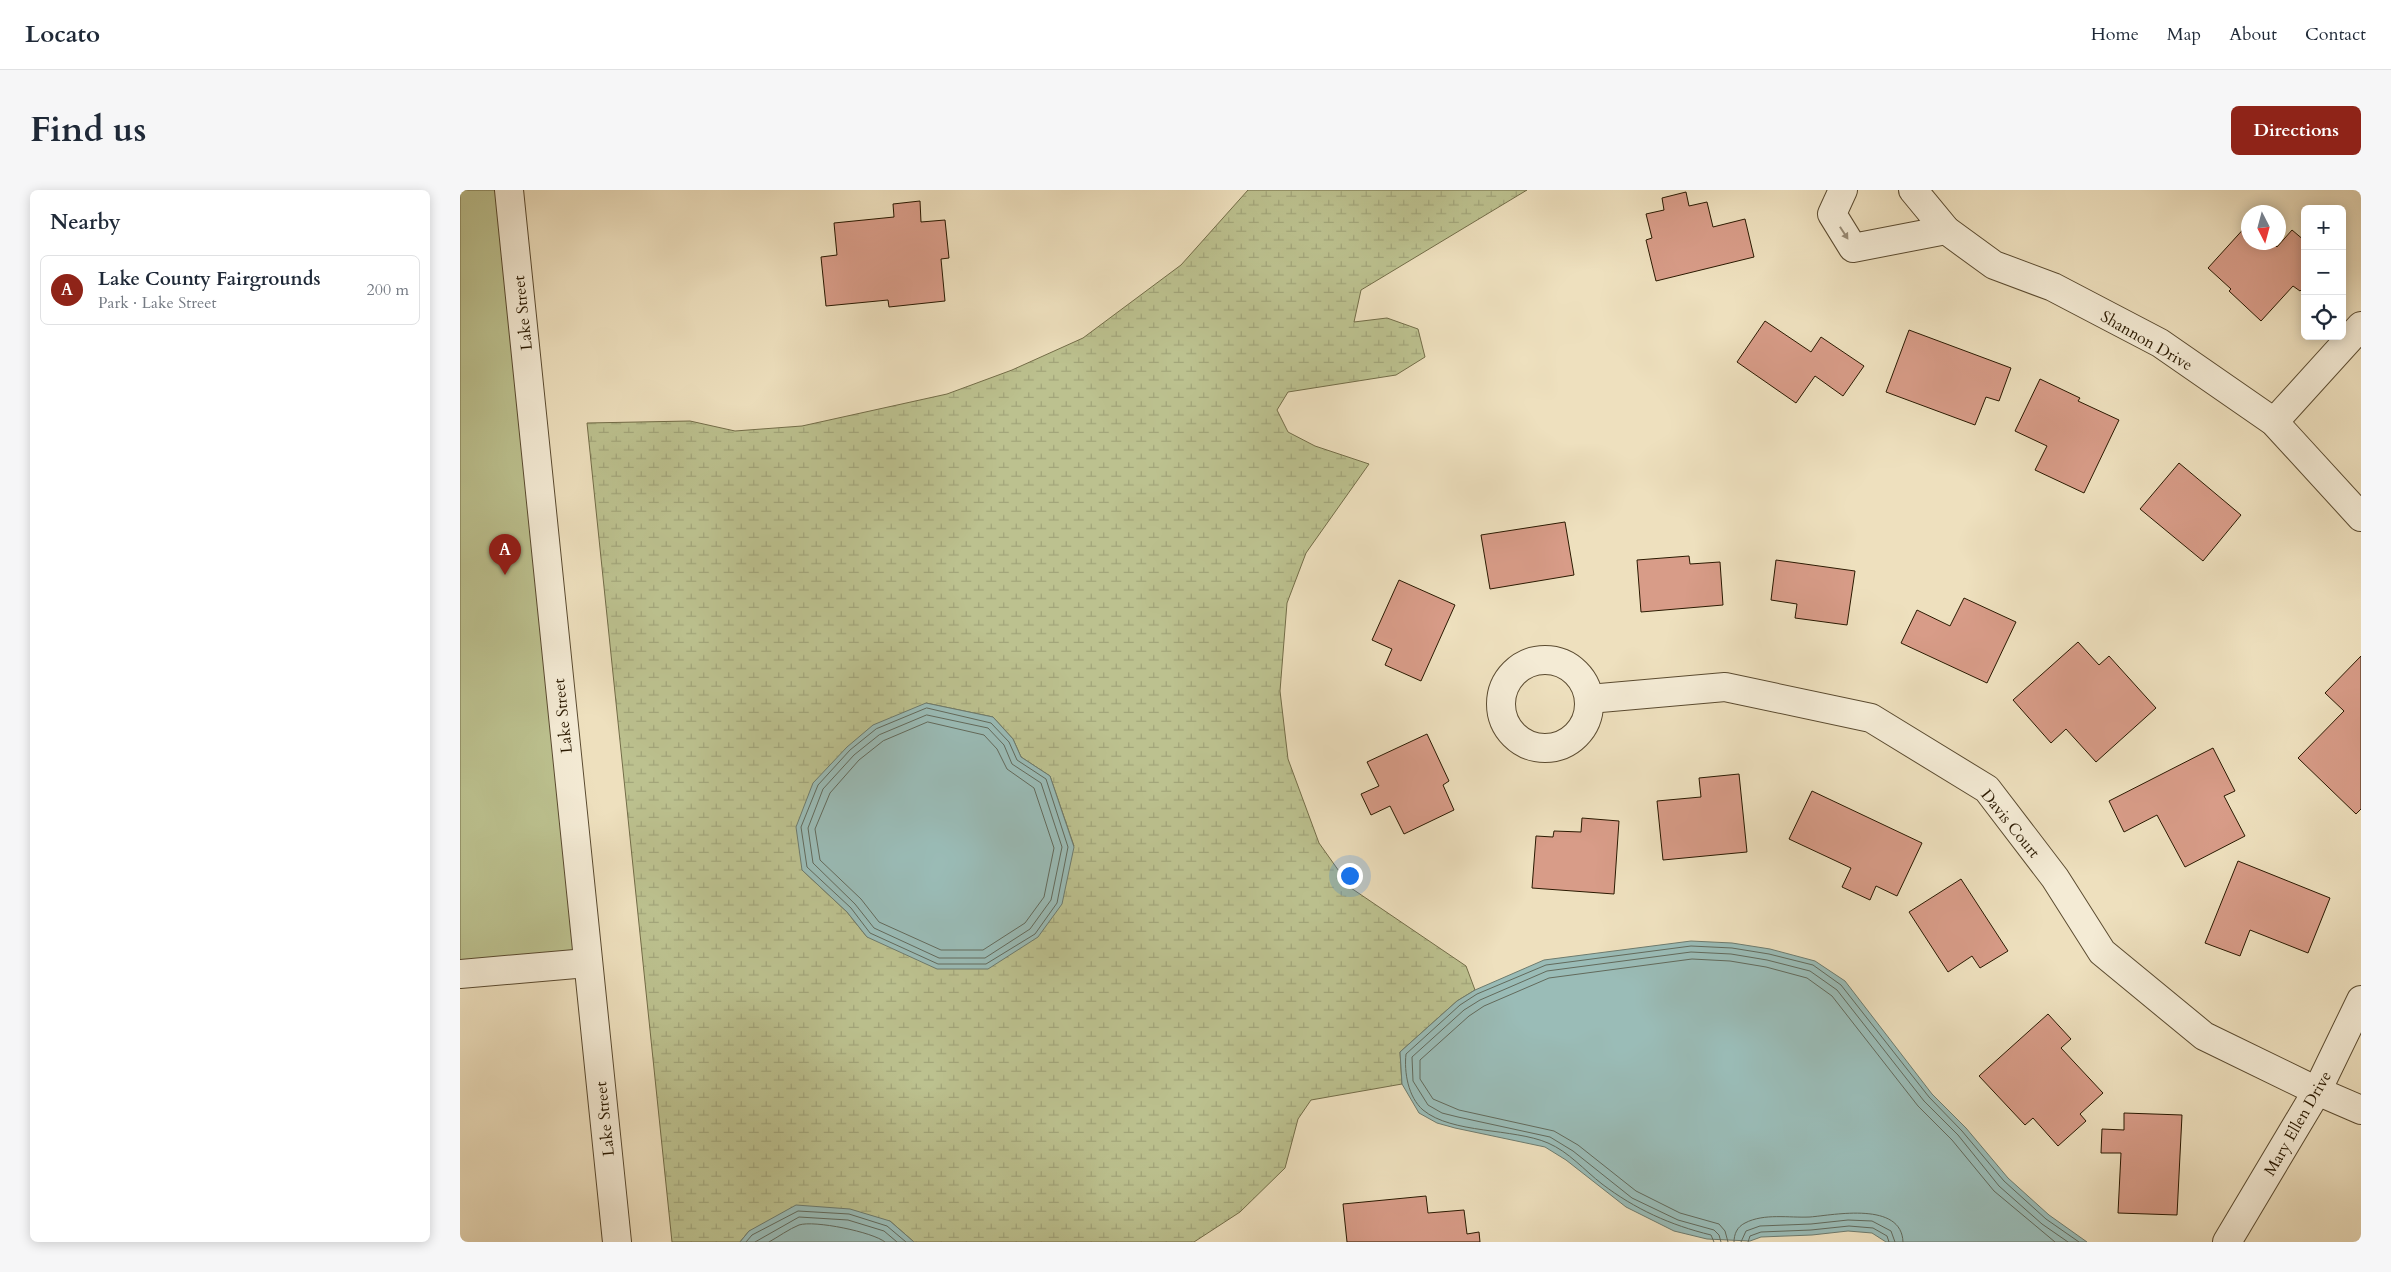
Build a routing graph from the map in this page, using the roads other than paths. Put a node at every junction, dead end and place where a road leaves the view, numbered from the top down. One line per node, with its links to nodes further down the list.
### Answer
1 (509, 190): 9 (street, Lake Street)
2 (1843, 190): 4 (street, one-way to 4)
3 (1913, 191): 4 (street, Shannon Drive)
4 (1946, 230): 6 (street, Shannon Drive)
5 (2361, 326): 6 (street)
6 (2274, 422): 7 (street, Shannon Drive)
7 (2361, 517)
8 (1589, 699): 12 (street, Davis Court)
9 (587, 962): 10 (street); 14 (street, Lake Street)
10 (460, 974)
11 (2361, 1000): 12 (street, Mary Ellen Drive)
12 (2317, 1091): 13 (street, Davis Court); 15 (street, Mary Ellen Drive)
13 (2361, 1110)
14 (617, 1242)
15 (2227, 1242)

